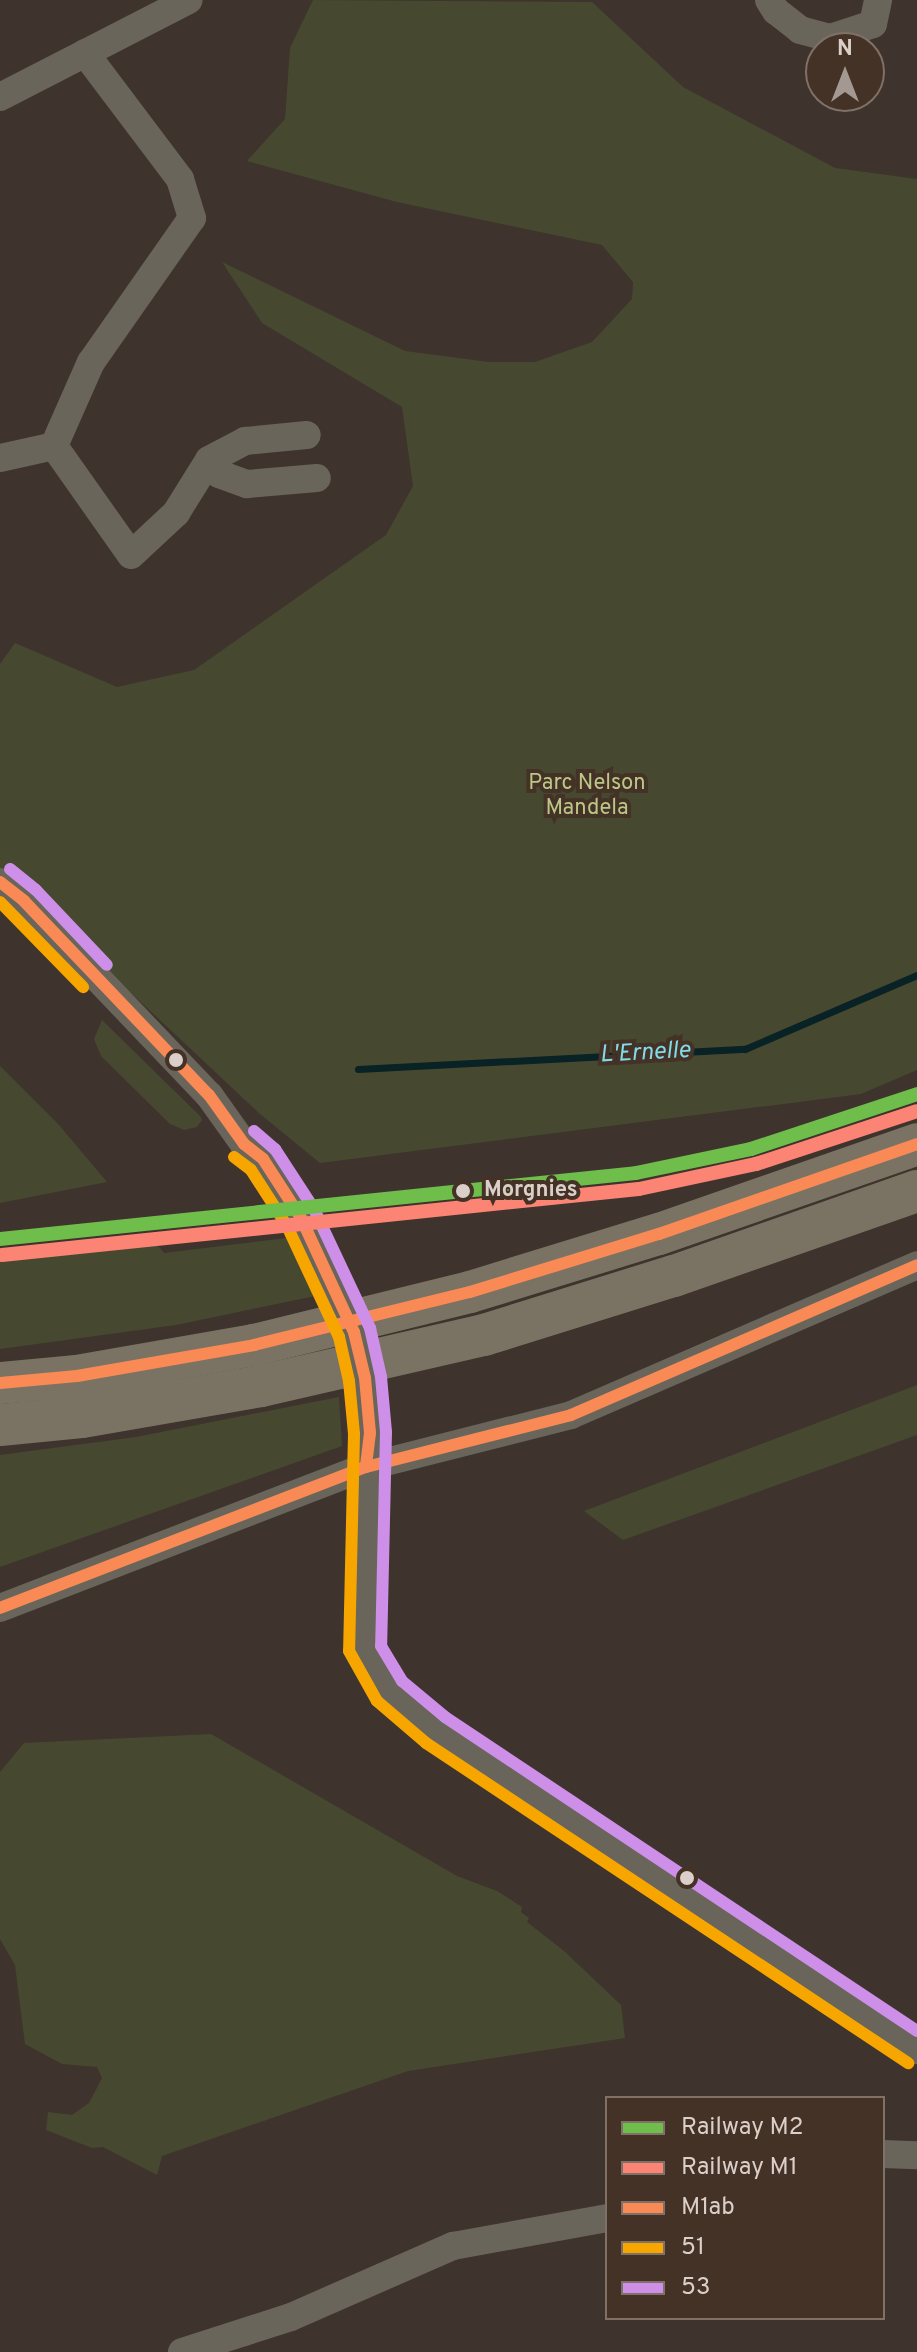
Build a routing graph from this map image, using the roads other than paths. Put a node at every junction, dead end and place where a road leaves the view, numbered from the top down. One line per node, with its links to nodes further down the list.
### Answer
1 (189, 0): 4 (street)
2 (769, 0): 3 (street)
3 (878, 0)
4 (85, 53): 5 (street); 7 (street)
5 (0, 97)
6 (307, 435): 9 (street)
7 (54, 446): 8 (street); 9 (street)
8 (0, 458)
9 (209, 460): 10 (street)
10 (317, 478)
11 (0, 882): 17 (street, bridge)
12 (917, 1144): 15 (highway)
13 (917, 1191): 16 (highway)
14 (917, 1265): 17 (street)
15 (0, 1383)
16 (0, 1425)
17 (366, 1467): 18 (street); 19 (street)
18 (0, 1608)
19 (917, 2050)
20 (885, 2154): 21 (street)
21 (917, 2155)
22 (605, 2218): 23 (street)
23 (182, 2352)

